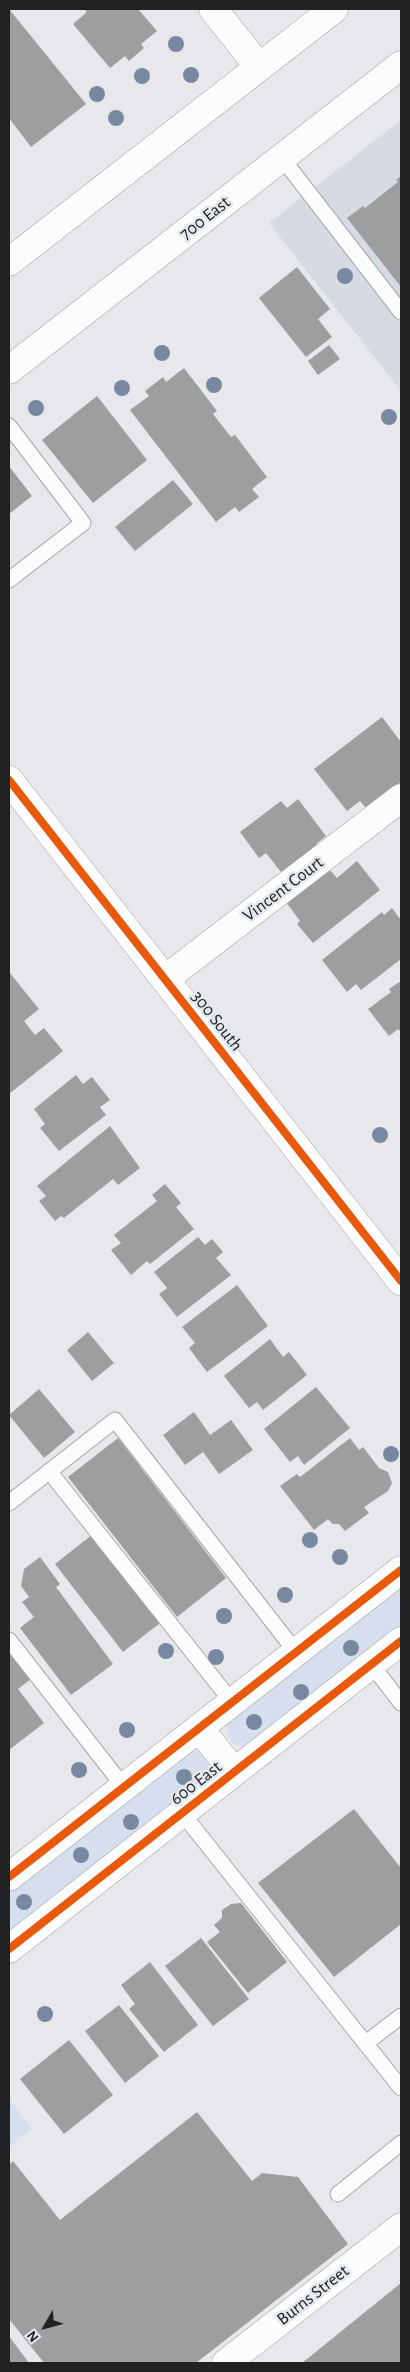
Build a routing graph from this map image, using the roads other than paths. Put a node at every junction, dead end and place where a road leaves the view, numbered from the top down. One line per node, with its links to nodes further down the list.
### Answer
1 (213, 9): 4 (street)
2 (334, 9): 4 (street)
3 (401, 65): 5 (street, 700 East)
4 (259, 67): 6 (street)
5 (282, 158): 7 (lane); 8 (street, 700 East)
6 (9, 262)
7 (401, 312)
8 (9, 370)
9 (9, 426): 10 (lane)
10 (9, 580)
11 (9, 780): 13 (street, 300 South)
12 (401, 798): 13 (street, Vincent Court)
13 (165, 979): 14 (street, 300 South)
14 (401, 1281)
15 (49, 1471): 16 (lane); 20 (lane); 22 (lane)
16 (9, 1502)
17 (401, 1570): 20 (street)
18 (9, 1640): 26 (lane)
19 (401, 1641): 21 (street, 600 East)
20 (296, 1652): 22 (street)
21 (371, 1664): 23 (lane); 25 (street, 600 East)
22 (232, 1702): 24 (street)
23 (401, 1703)
24 (199, 1728): 25 (street); 26 (street)
25 (234, 1772): 27 (street, 600 East)
26 (124, 1787): 28 (street)
27 (182, 1813): 29 (street, 600 East); 31 (lane)
28 (9, 1877)
29 (9, 1949)
30 (401, 2016): 31 (lane)
31 (366, 2043): 32 (lane)
32 (401, 2088)
33 (401, 2143): 34 (lane)
34 (338, 2194)
35 (401, 2227): 36 (street, Burns Street)
36 (226, 2363)

